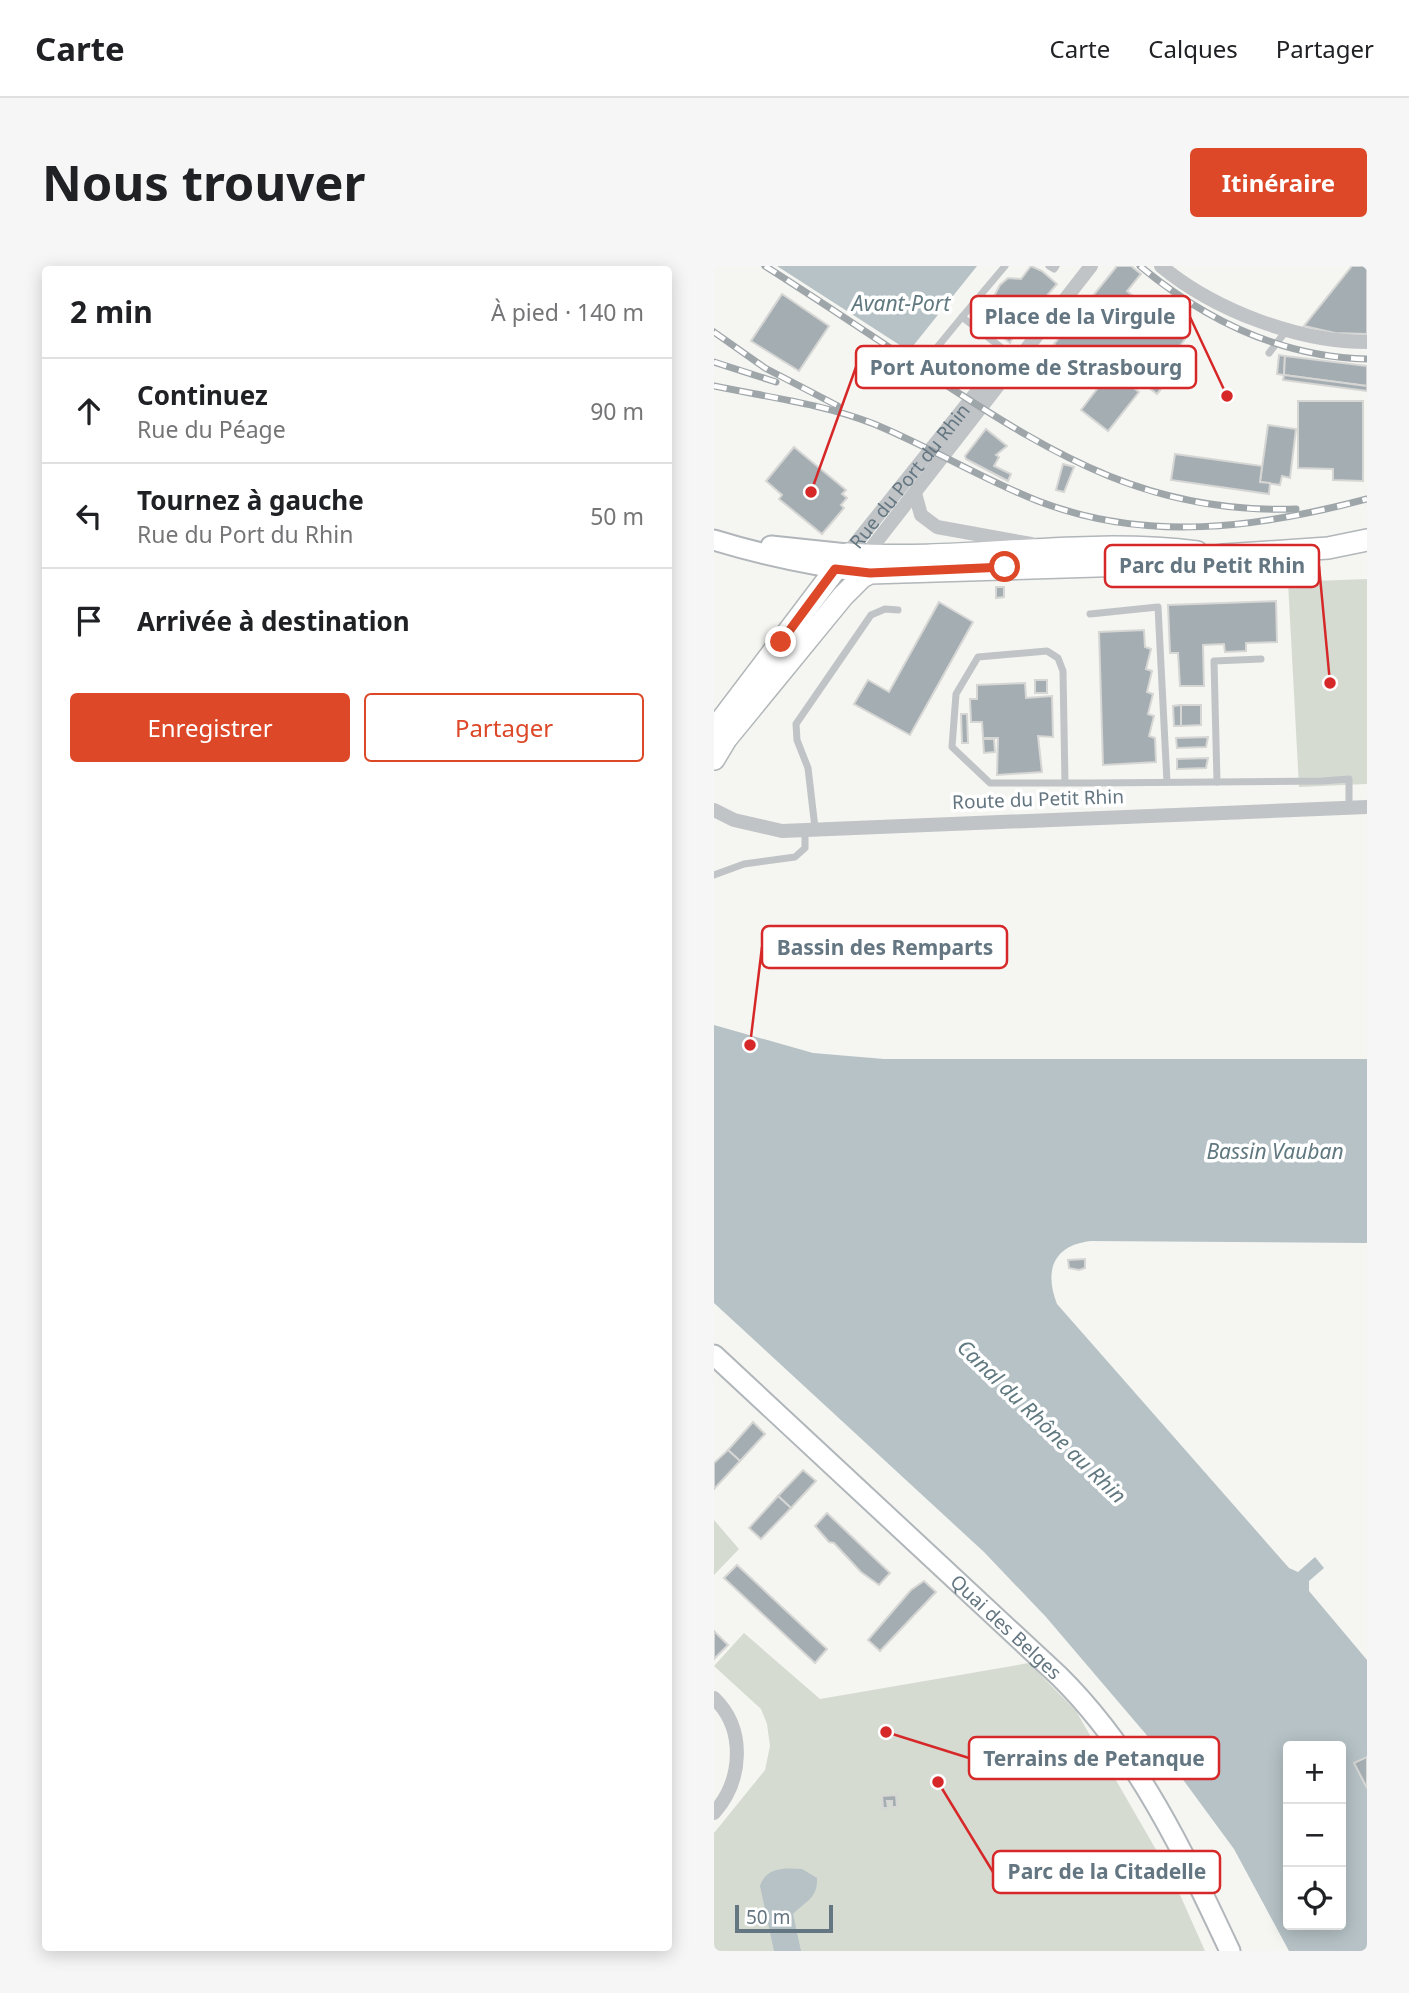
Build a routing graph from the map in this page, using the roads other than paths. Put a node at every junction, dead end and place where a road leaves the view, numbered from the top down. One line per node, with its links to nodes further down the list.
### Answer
1 (1005, 266): 6 (lane)
2 (1049, 266): 3 (lane)
3 (1056, 266)
4 (1091, 266): 11 (street, Rue du Port du Rhin)
5 (1161, 266): 7 (street)
6 (962, 317): 10 (lane); 11 (lane)
7 (1286, 331): 8 (street); 9 (lane)
8 (1367, 342)
9 (1269, 354)
10 (925, 362)
11 (1014, 362): 12 (street, Rue du Port du Rhin); 17 (street, Rue du Port du Rhin)
12 (915, 493): 15 (street); 17 (street, Rue du Port du Rhin)
13 (716, 540): 17 (main road)
14 (1367, 540): 16 (main road)
15 (1049, 547): 16 (main road); 17 (main road)
16 (1224, 555): 17 (main road)
17 (854, 564): 21 (main road, Rue du Port du Rhin); 22 (main road, Rue du Port du Rhin)
18 (898, 610): 29 (lane)
19 (1090, 614): 23 (lane)
20 (1261, 659): 24 (lane)
21 (714, 730)
22 (714, 759)
23 (1167, 782): 24 (lane); 25 (lane)
24 (1217, 782): 26 (lane)
25 (1065, 783): 25 (lane)
26 (1349, 807): 27 (street, Route du Petit Rhin); 29 (street, Route du Petit Rhin)
27 (1367, 807)
28 (714, 810): 29 (street, Route du Petit Rhin)
29 (810, 828): 30 (lane)
30 (714, 875)
31 (714, 1355): 34 (main road, Quai des Belges)
32 (714, 1698): 33 (street)
33 (714, 1813)
34 (1230, 1951)

